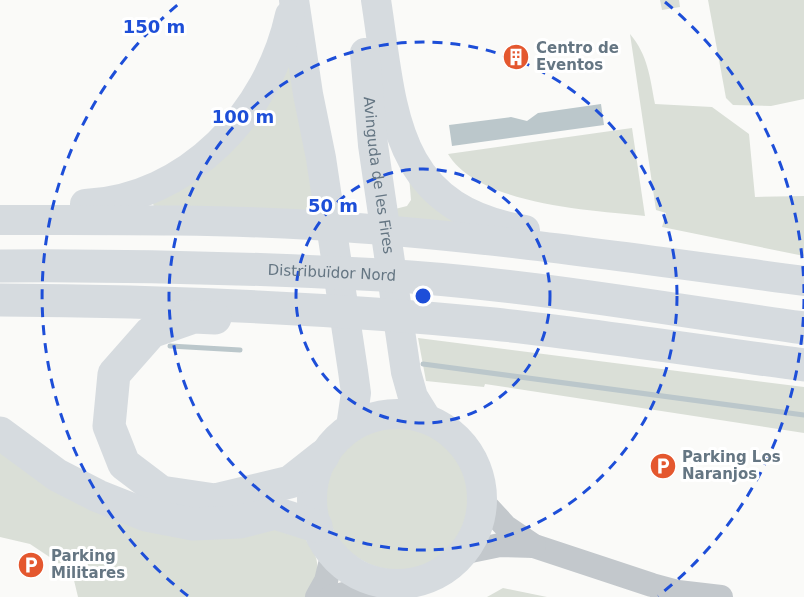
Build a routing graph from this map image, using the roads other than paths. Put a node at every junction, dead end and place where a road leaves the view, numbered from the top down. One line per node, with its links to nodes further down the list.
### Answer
1 (293, 0): 4 (main road); 14 (main road)
2 (356, 0): 13 (main road, Avinguda de les Fires)
3 (376, 0): 6 (main road)
4 (0, 208)
5 (0, 220): 6 (main road)
6 (653, 261): 8 (main road)
7 (0, 266): 11 (highway, Distribuïdor Nord)
8 (804, 281)
9 (0, 300): 10 (highway)
10 (386, 315): 12 (highway); 16 (highway)
11 (804, 328)
12 (804, 365)
13 (419, 407): 14 (main road); 17 (main road)
14 (351, 427): 16 (main road)
15 (0, 433): 18 (highway)
16 (323, 456): 18 (main road)
17 (483, 503): 19 (street); 20 (main road)
18 (316, 526): 21 (main road)
19 (534, 546): 20 (street); 25 (street)
20 (466, 552): 22 (main road)
21 (332, 556): 22 (main road); 23 (street)
22 (383, 585): 24 (street)
23 (317, 597)
24 (331, 597)
25 (722, 597)

